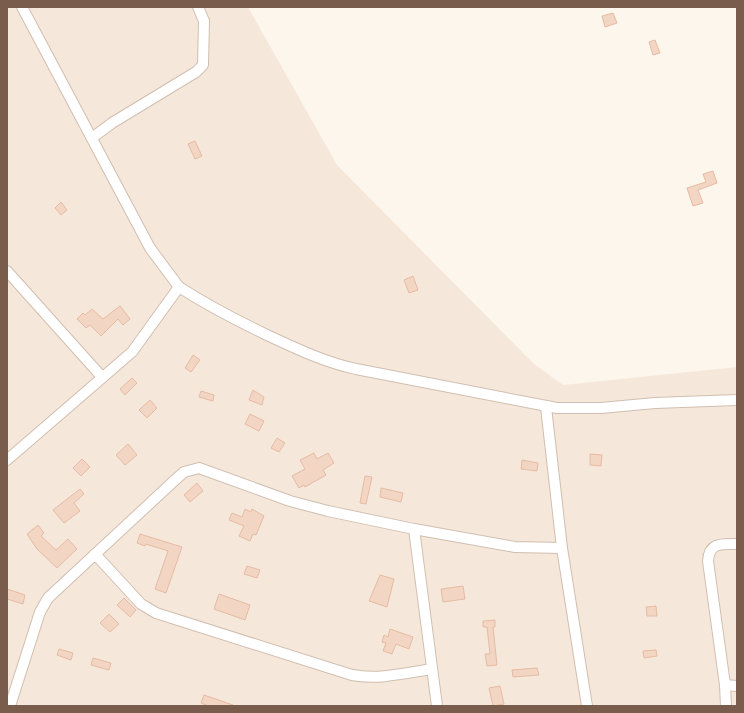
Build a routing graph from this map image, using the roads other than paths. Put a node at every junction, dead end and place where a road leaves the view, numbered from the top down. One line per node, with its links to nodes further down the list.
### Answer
1 (22, 7): 3 (street)
2 (198, 7): 3 (street)
3 (92, 138): 5 (street)
4 (7, 271): 6 (street)
5 (179, 287): 6 (street); 8 (street)
6 (102, 377): 9 (street)
7 (737, 400): 8 (street)
8 (546, 407): 12 (street)
9 (7, 460)
10 (414, 529): 12 (street); 13 (street); 14 (street)
11 (737, 544): 15 (street)
12 (562, 548): 19 (street)
13 (95, 554): 14 (street); 17 (street)
14 (432, 669): 18 (street)
15 (725, 685): 16 (street); 20 (street)
16 (737, 686)
17 (10, 706)
18 (437, 706)
19 (587, 706)
20 (726, 706)

